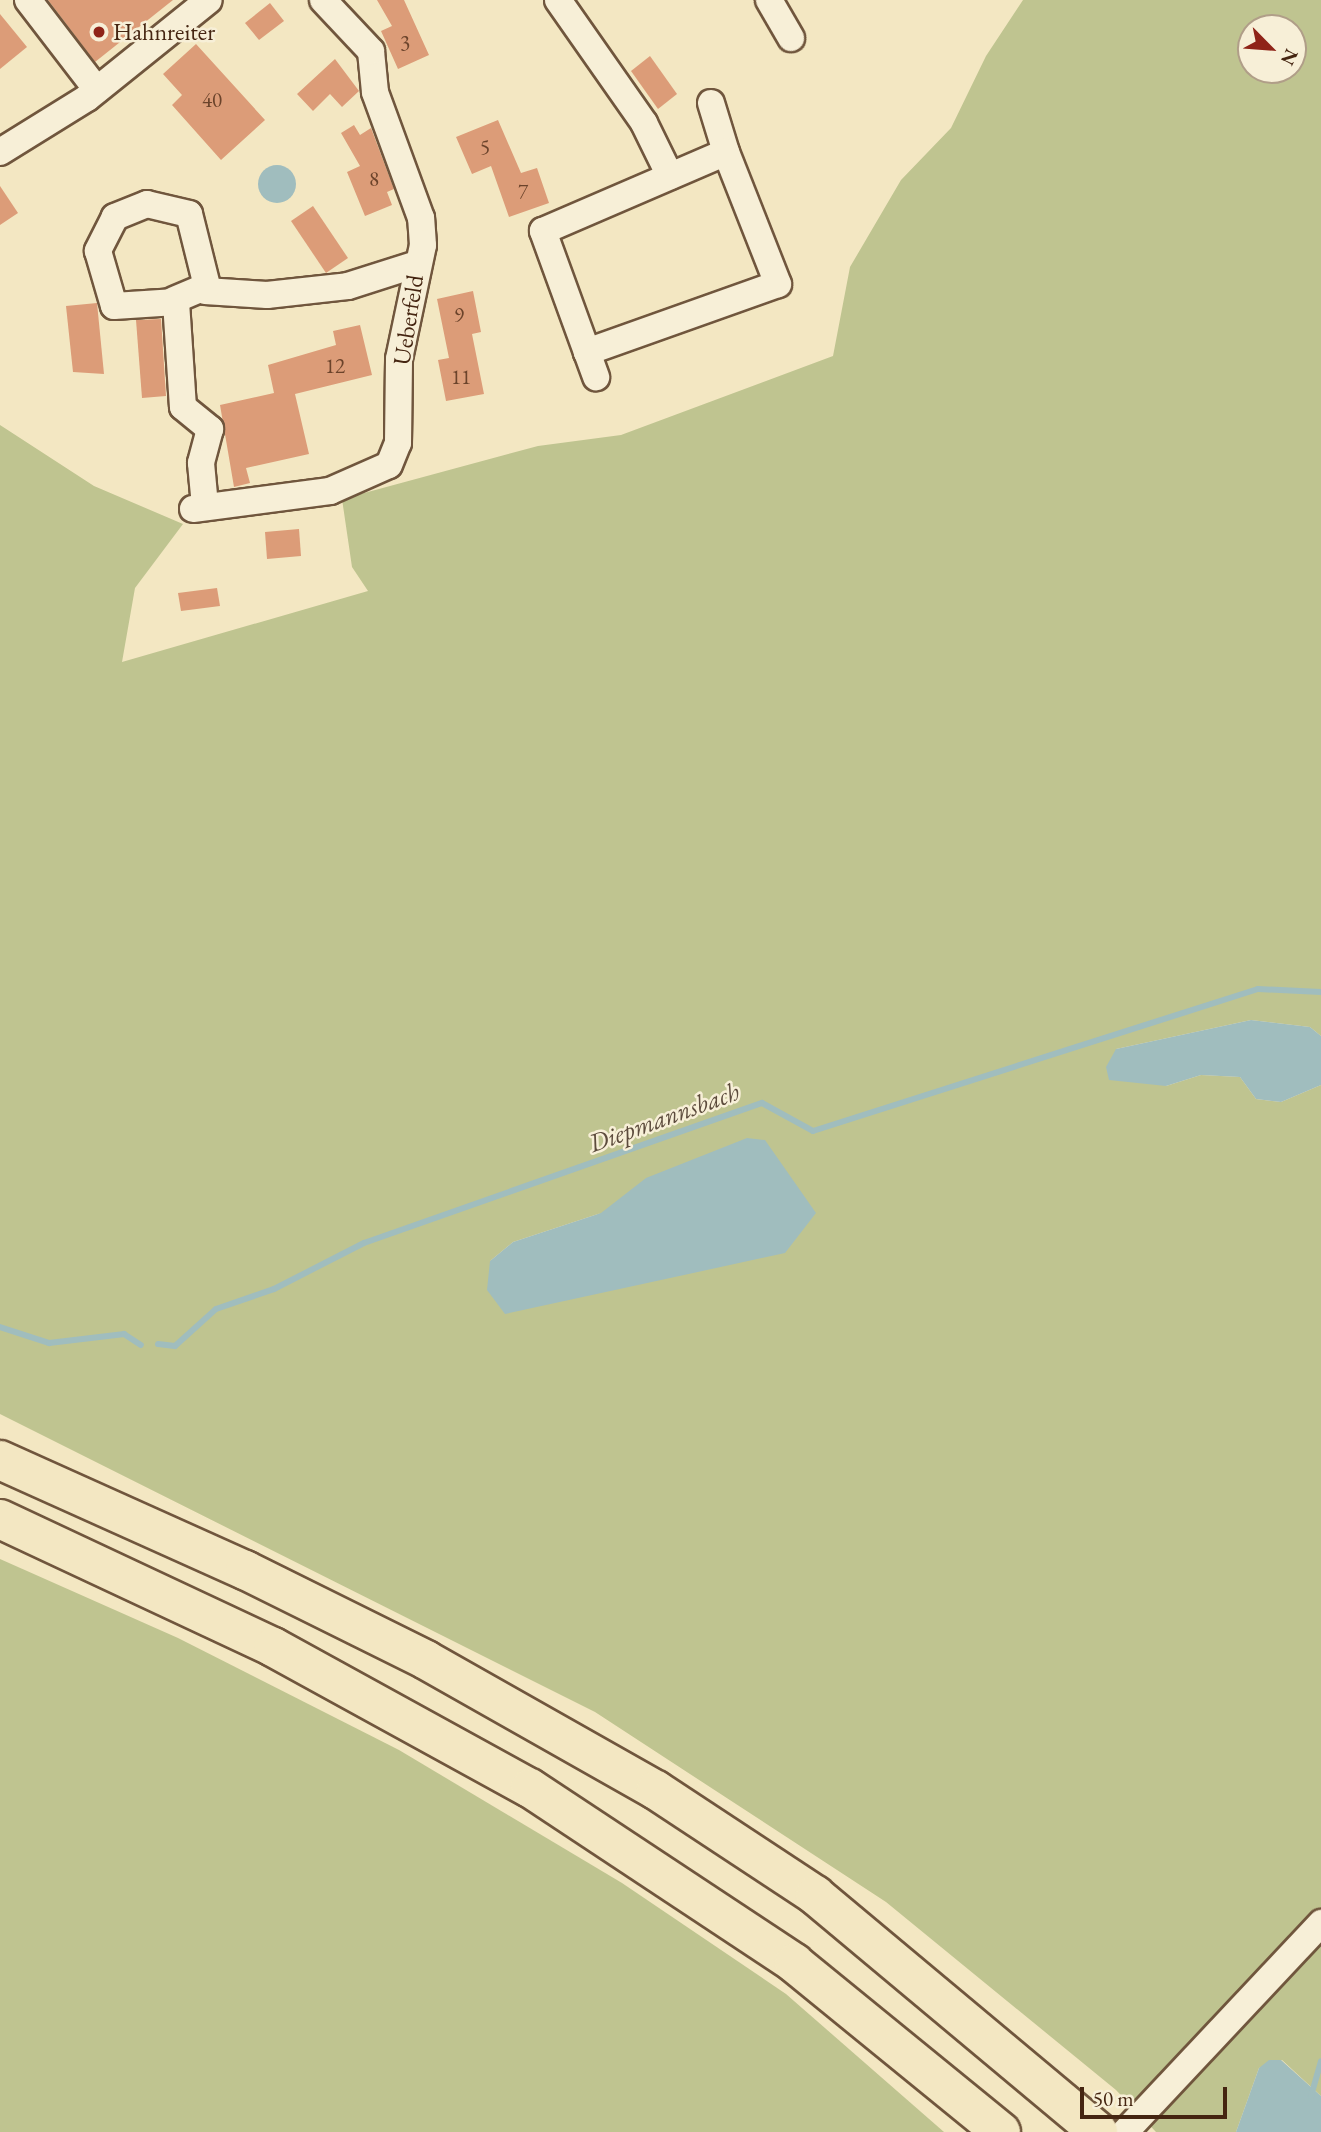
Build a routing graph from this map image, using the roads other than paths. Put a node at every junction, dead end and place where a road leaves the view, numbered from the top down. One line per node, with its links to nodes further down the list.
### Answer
1 (29, 0): 7 (street)
2 (209, 0): 7 (street)
3 (323, 0): 12 (street, Ueberfeld)
4 (769, 0): 6 (street)
5 (567, 3): 11 (street)
6 (790, 38)
7 (97, 90): 9 (street)
8 (710, 103): 10 (street)
9 (0, 152)
10 (726, 152): 11 (street); 15 (street)
11 (670, 176): 15 (street)
12 (417, 264): 13 (street); 14 (street, Ueberfeld)
13 (205, 291): 14 (street); 14 (street)
14 (174, 300)
15 (587, 352): 16 (street)
16 (596, 377)
17 (0, 1460): 21 (highway)
18 (0, 1519): 20 (highway)
19 (1321, 1923): 22 (street)
20 (1000, 2132)
21 (1098, 2132)
22 (1125, 2132)

